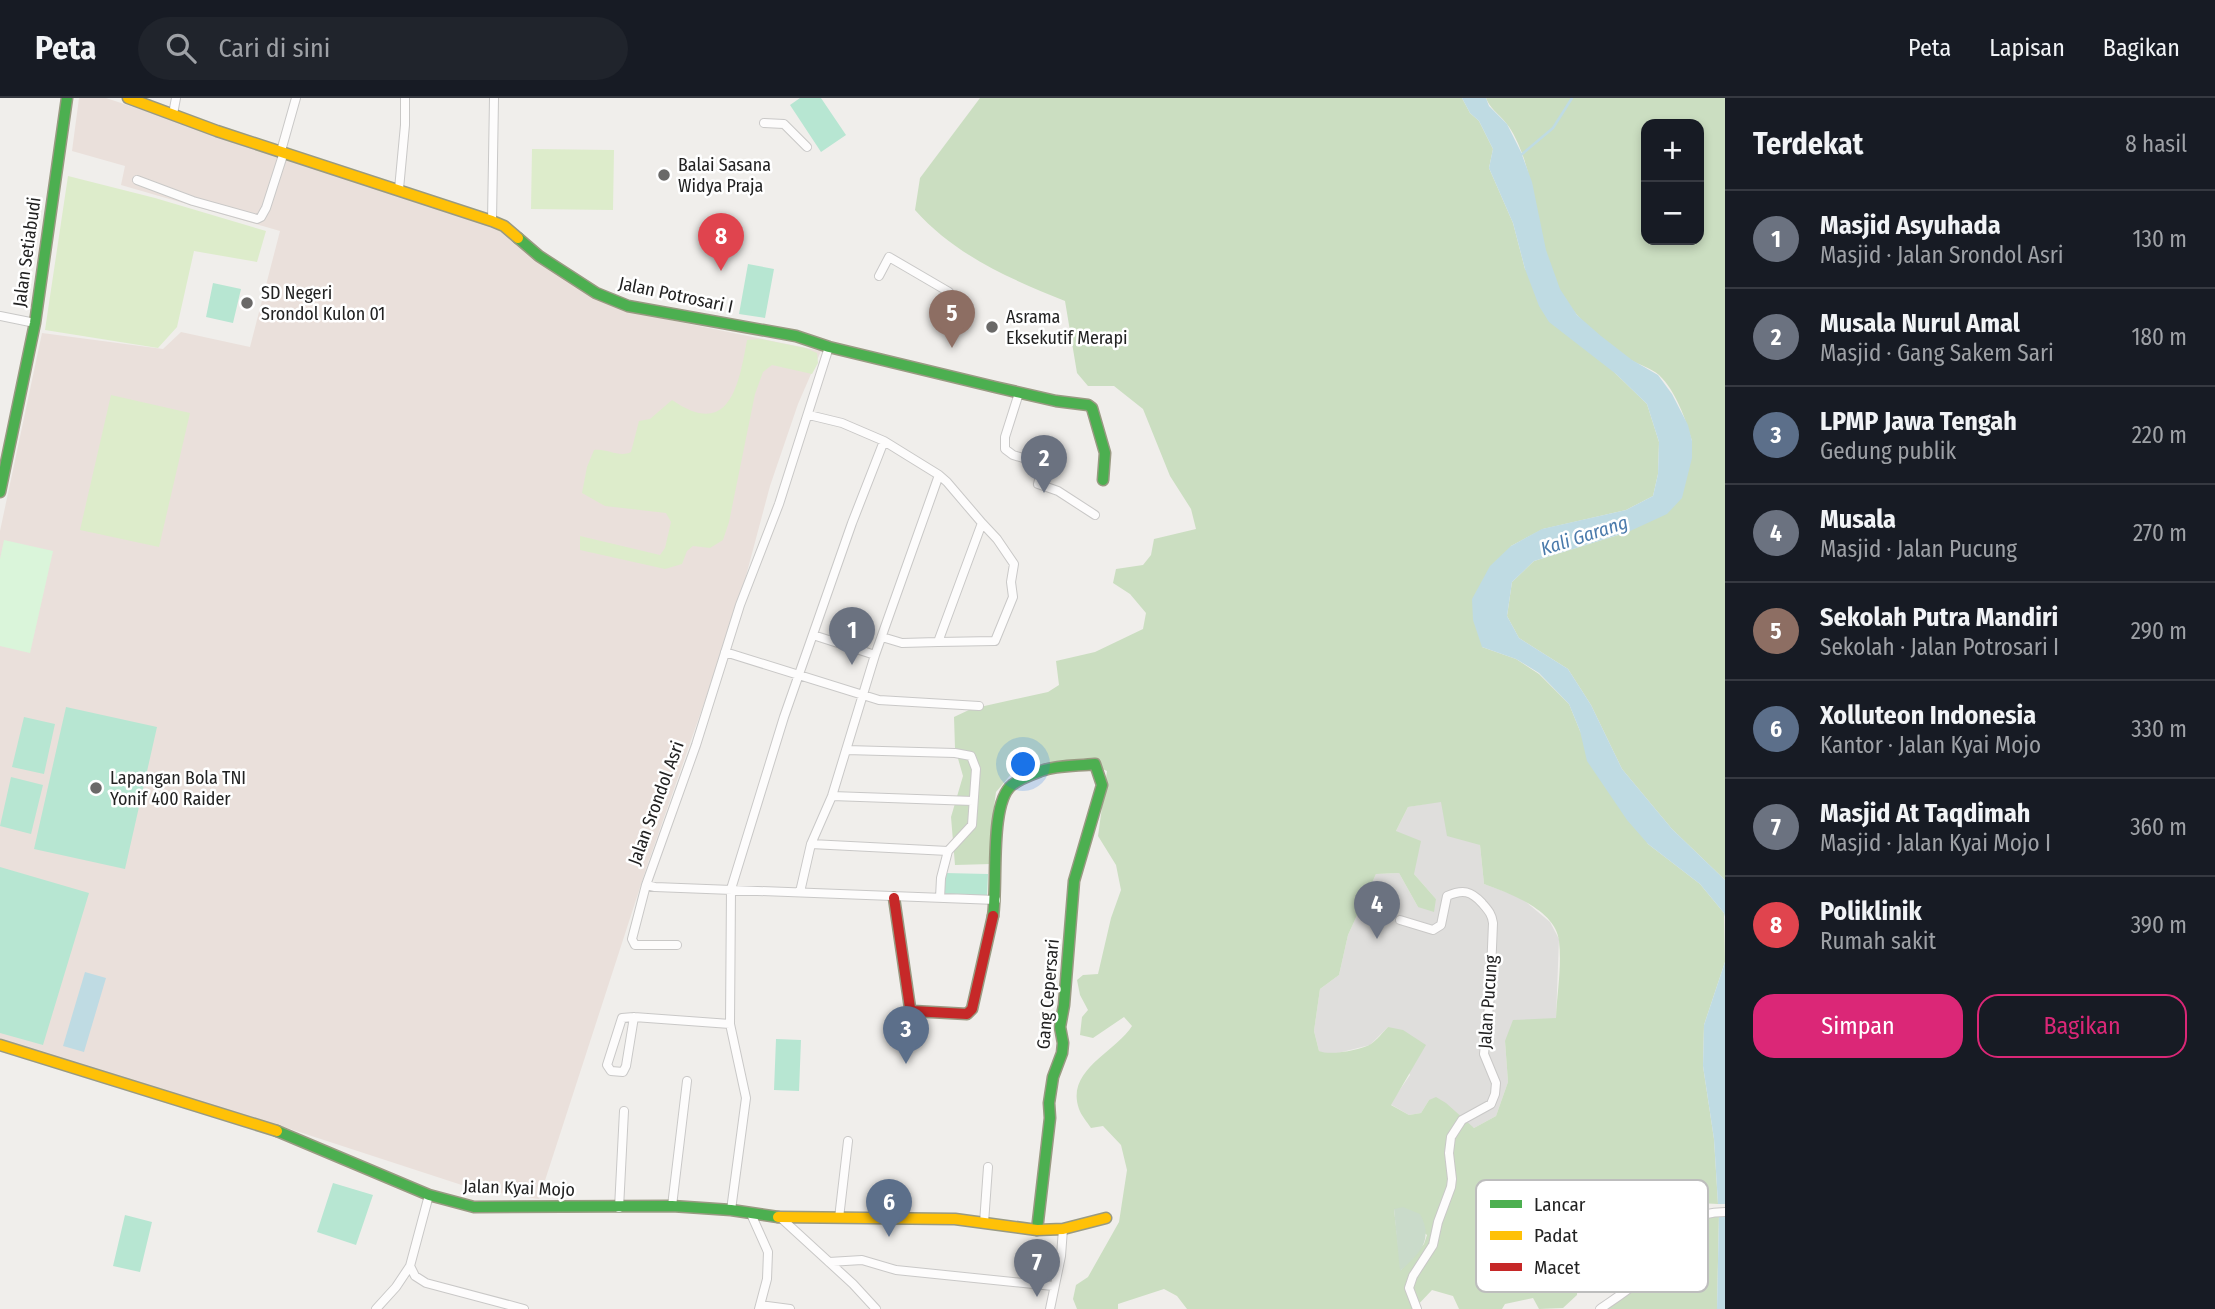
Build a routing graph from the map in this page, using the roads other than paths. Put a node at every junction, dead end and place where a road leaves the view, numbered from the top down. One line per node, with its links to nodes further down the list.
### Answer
1 (67, 98): 17 (main road, Jalan Setiabudi)
2 (128, 98): 7 (main road, Jalan Potrosari I)
3 (176, 98): 7 (street)
4 (296, 98): 10 (street)
5 (405, 98): 12 (street)
6 (494, 98): 13 (street)
7 (173, 114): 10 (main road, Jalan Potrosari I)
8 (764, 123): 9 (street)
9 (807, 147)
10 (283, 152): 11 (street); 12 (main road, Jalan Potrosari I)
11 (137, 180)
12 (399, 189): 13 (main road, Jalan Potrosari I)
13 (492, 221): 18 (main road, Jalan Potrosari I)
14 (879, 276): 15 (street)
15 (948, 292)
16 (0, 316): 17 (street)
17 (35, 323): 24 (main road, Jalan Setiabudi)
18 (829, 347): 19 (main road, Jalan Potrosari I); 20 (street, Jalan Srondol Asri)
19 (1019, 393): 23 (main road, Jalan Potrosari I); 25 (street)
20 (809, 415): 21 (street); 30 (street, Jalan Srondol Asri)
21 (884, 441): 22 (street); 27 (street)
22 (939, 475): 26 (street); 28 (street)
23 (1103, 480)
24 (0, 492)
25 (1094, 515)
26 (982, 523): 29 (street); 29 (street)
27 (813, 635): 31 (street); 32 (street)
28 (882, 637): 29 (street); 31 (street)
29 (938, 642)
30 (725, 652): 32 (street); 40 (street, Jalan Srondol Asri)
31 (875, 655): 33 (street)
32 (799, 676): 33 (street); 41 (street)
33 (862, 696): 34 (street); 35 (street)
34 (979, 706)
35 (846, 750): 36 (street); 37 (street)
36 (832, 796): 37 (street); 38 (street)
37 (973, 801): 39 (street)
38 (811, 844): 39 (street); 42 (street)
39 (948, 850): 44 (street)
40 (646, 885): 41 (street, Jalan Srondol Asri); 47 (street)
41 (731, 889): 42 (street, Jalan Srondol Asri); 49 (street)
42 (800, 892): 43 (street, Jalan Srondol Asri)
43 (894, 898): 44 (street, Jalan Srondol Asri); 45 (main road)
44 (940, 898): 45 (street, Jalan Srondol Asri)
45 (996, 900): 65 (main road, Gang Cepersari)
46 (1400, 919): 76 (street, Jalan Pucung)
47 (677, 945)
48 (634, 1017): 48 (street); 49 (street)
49 (730, 1024): 58 (street)
50 (0, 1045): 55 (main road, Jalan Kyai Mojo)
51 (687, 1081): 56 (street)
52 (624, 1111): 57 (street)
53 (848, 1141): 62 (street)
54 (988, 1167): 63 (street)
55 (429, 1195): 57 (main road, Jalan Kyai Mojo); 67 (street)
56 (672, 1206): 57 (main road, Jalan Kyai Mojo); 58 (main road, Jalan Kyai Mojo)
57 (619, 1208)
58 (731, 1210): 59 (main road, Jalan Kyai Mojo)
59 (751, 1214): 61 (main road, Jalan Kyai Mojo); 70 (street)
60 (1106, 1217): 64 (main road, Jalan Kyai Mojo)
61 (781, 1218): 62 (main road, Jalan Kyai Mojo); 66 (street)
62 (839, 1218): 63 (main road, Jalan Kyai Mojo)
63 (984, 1223): 65 (main road, Jalan Kyai Mojo)
64 (1063, 1228): 65 (main road, Jalan Kyai Mojo); 68 (street)
65 (1037, 1230)
66 (829, 1262): 68 (street); 74 (street)
67 (410, 1266): 71 (street); 72 (street)
68 (1053, 1286): 75 (street)
69 (1622, 1292): 77 (street)
70 (760, 1307): 73 (street)
71 (376, 1309)
72 (524, 1309)
73 (790, 1309)
74 (876, 1309)
75 (1050, 1309)
76 (1417, 1309)
77 (1600, 1309)

